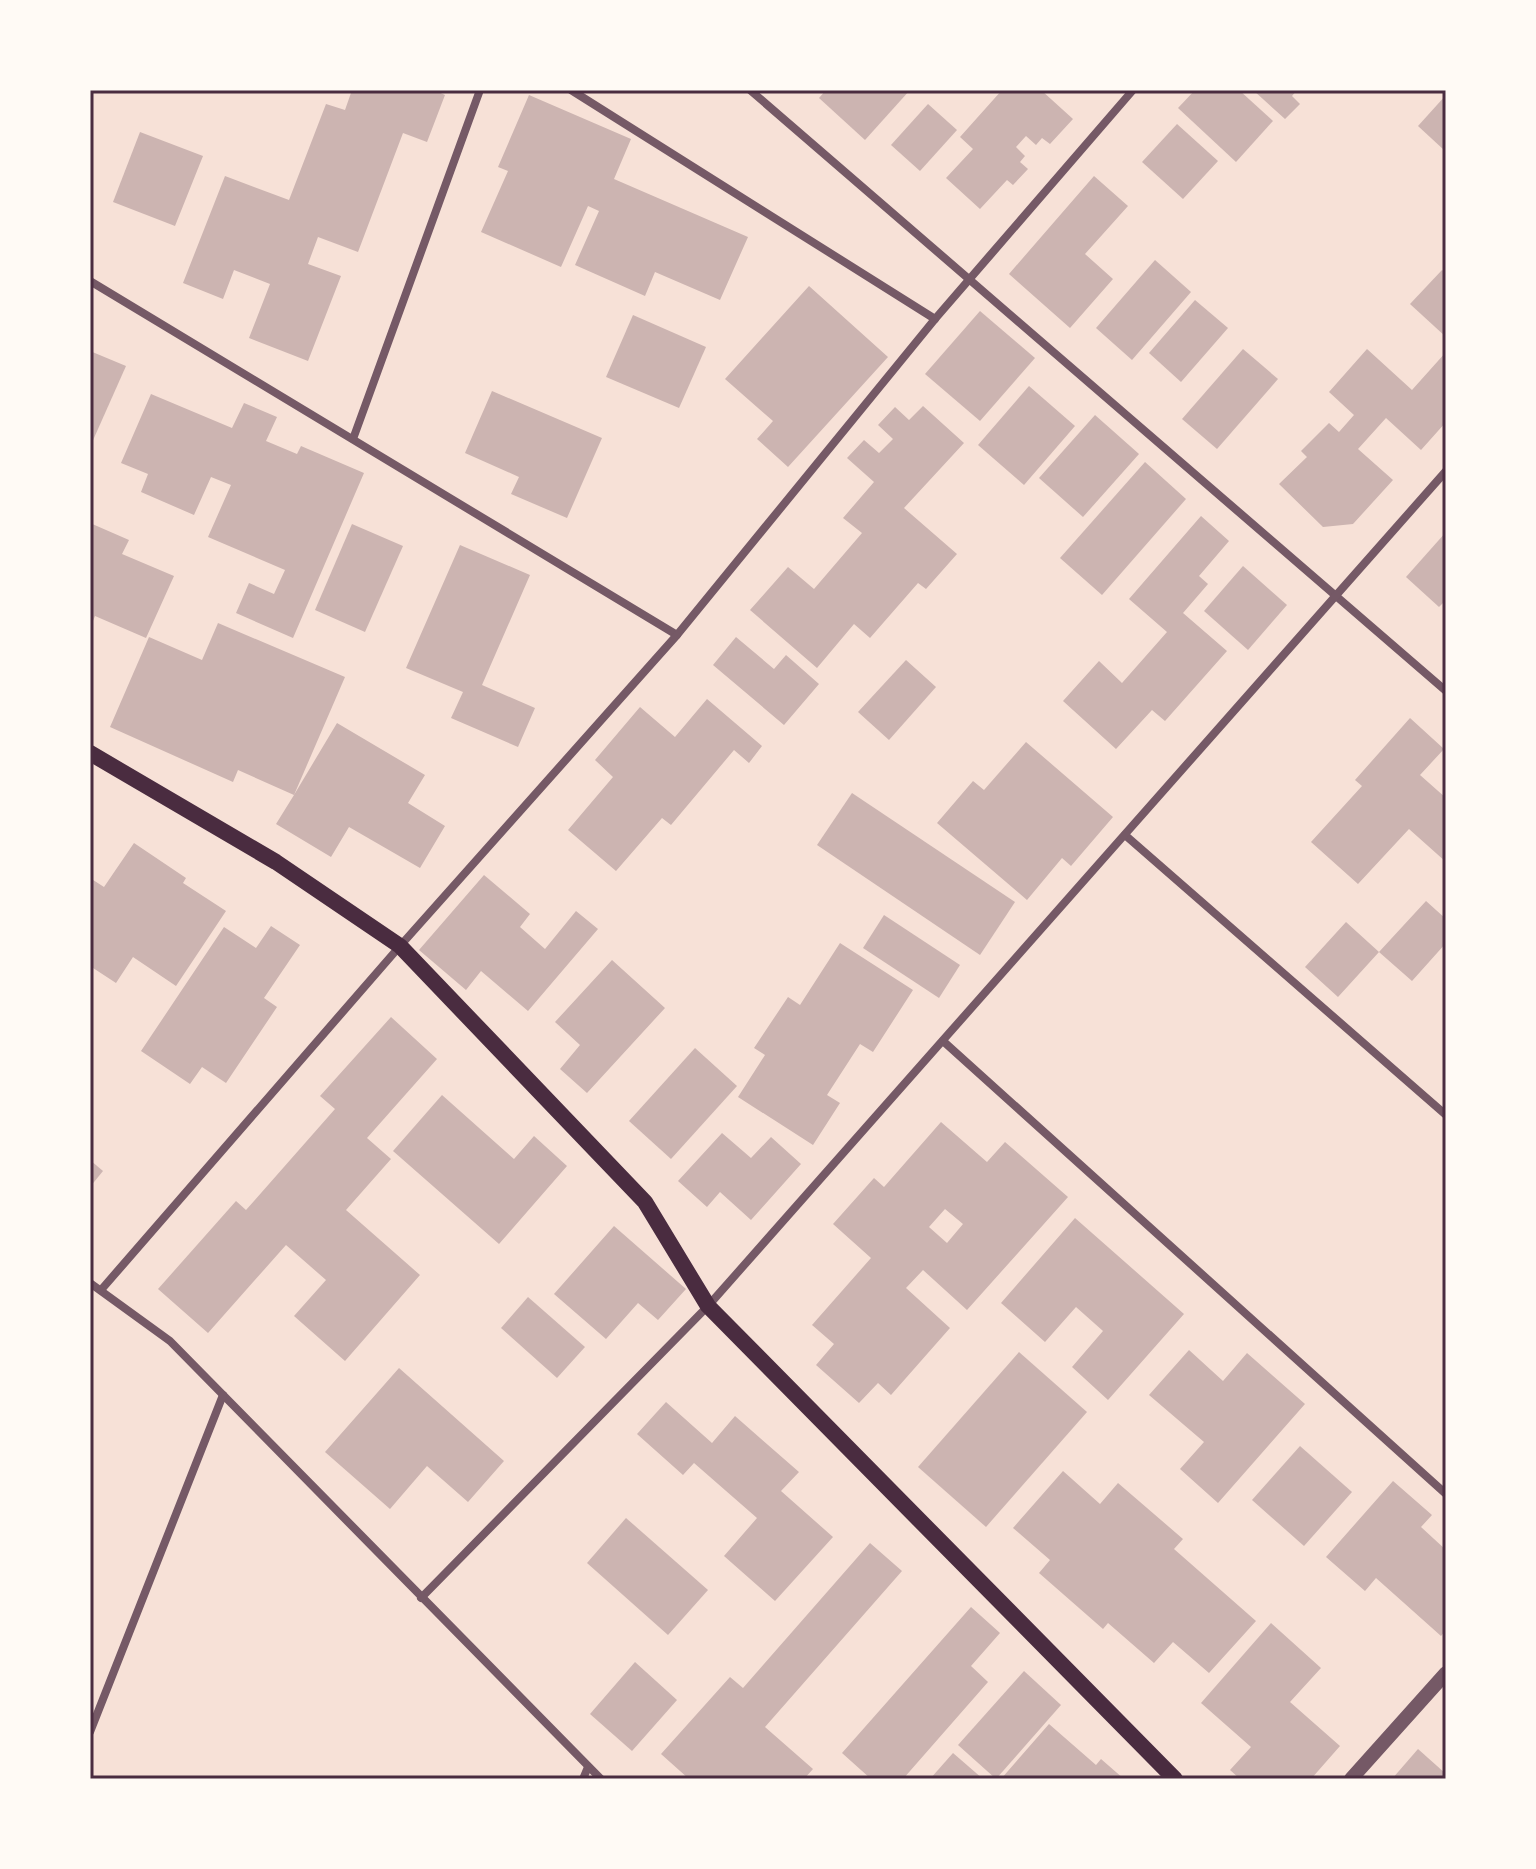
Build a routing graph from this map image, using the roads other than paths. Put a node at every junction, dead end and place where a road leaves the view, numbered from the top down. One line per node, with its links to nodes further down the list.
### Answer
1 (480, 90): 8 (street)
2 (571, 90): 7 (street)
3 (750, 90): 5 (street)
4 (1133, 90): 5 (street)
5 (969, 279): 7 (street); 10 (street)
6 (90, 281): 8 (street)
7 (935, 319): 11 (street)
8 (353, 439): 11 (street)
9 (1446, 471): 10 (street)
10 (1337, 597): 12 (street); 14 (street)
11 (677, 635): 15 (street)
12 (1446, 691)
13 (90, 753): 15 (main road)
14 (1125, 835): 16 (street); 17 (street)
15 (400, 946): 19 (street); 20 (main road)
16 (943, 1041): 20 (street); 22 (street)
17 (1446, 1115)
18 (90, 1283): 19 (street)
19 (101, 1290): 21 (street)
20 (708, 1306): 23 (street); 29 (main road)
21 (223, 1395): 23 (street); 25 (street)
22 (1446, 1494)
23 (421, 1598): 26 (street)
24 (1446, 1673): 30 (street)
25 (90, 1732)
26 (588, 1767): 27 (street); 28 (street)
27 (583, 1779)
28 (601, 1779)
29 (1175, 1779)
30 (1351, 1779)

